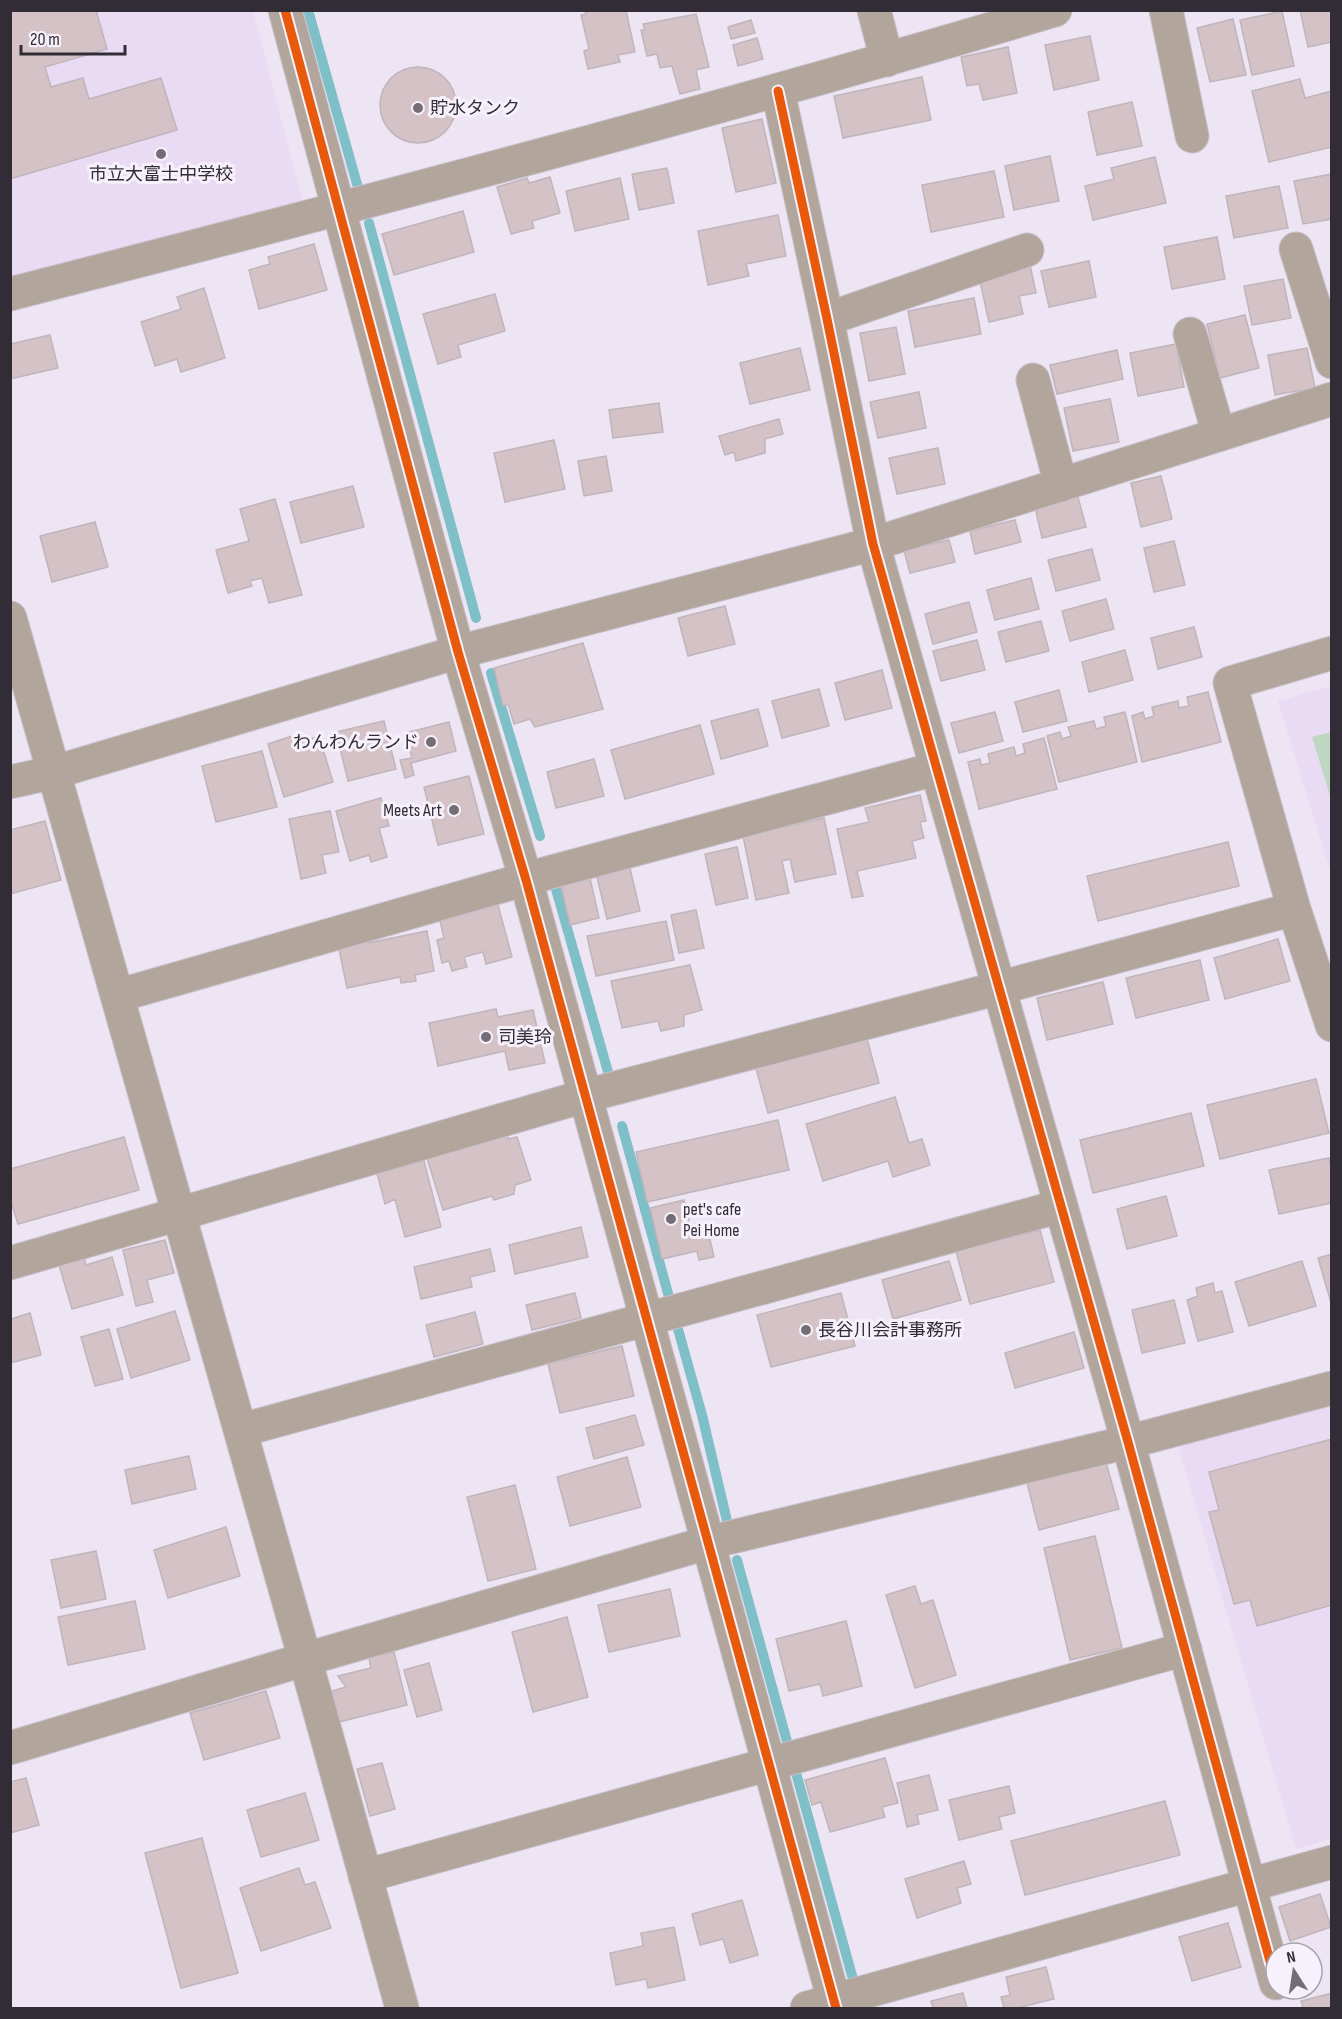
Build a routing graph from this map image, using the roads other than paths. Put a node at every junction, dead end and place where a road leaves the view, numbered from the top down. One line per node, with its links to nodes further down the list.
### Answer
1 (285, 10): 8 (street)
2 (873, 10): 5 (street)
3 (1055, 10): 5 (street)
4 (1166, 10): 7 (street)
5 (887, 60): 6 (street)
6 (778, 91): 8 (street); 12 (street)
7 (1192, 136)
8 (340, 209): 11 (street); 21 (street)
9 (1296, 249): 14 (street)
10 (1027, 250): 12 (street)
11 (10, 294)
12 (828, 319): 19 (street)
13 (1190, 334): 17 (street)
14 (1332, 362)
15 (1033, 380): 18 (street)
16 (1332, 399): 17 (street)
17 (1219, 435): 18 (street)
18 (1061, 485): 19 (street)
19 (873, 544): 21 (street); 23 (street)
20 (10, 618): 24 (street)
21 (458, 652): 24 (street); 26 (street)
22 (1332, 653): 27 (street)
23 (935, 769): 26 (street); 28 (street)
24 (55, 772): 25 (street); 29 (street)
25 (10, 782)
26 (526, 880): 29 (street); 31 (street)
27 (1294, 909): 28 (street); 30 (street)
28 (999, 988): 31 (street); 32 (street)
29 (120, 995): 33 (street)
30 (1332, 1025)
31 (585, 1096): 33 (street); 35 (street)
32 (1061, 1206): 35 (street); 38 (street)
33 (181, 1215): 34 (street); 37 (street)
34 (10, 1263)
35 (648, 1320): 37 (street); 39 (street)
36 (1332, 1388): 38 (street)
37 (242, 1430): 41 (street)
38 (1128, 1442): 39 (street); 40 (street)
39 (707, 1543): 41 (street); 43 (street)
40 (1185, 1649): 43 (street); 46 (street)
41 (306, 1659): 42 (street); 45 (street)
42 (10, 1748)
43 (768, 1764): 45 (street); 48 (street)
44 (1332, 1862): 46 (street)
45 (366, 1876): 49 (street)
46 (1248, 1886): 47 (street); 48 (street)
47 (1264, 1941)
48 (826, 2006)
49 (402, 2008)

